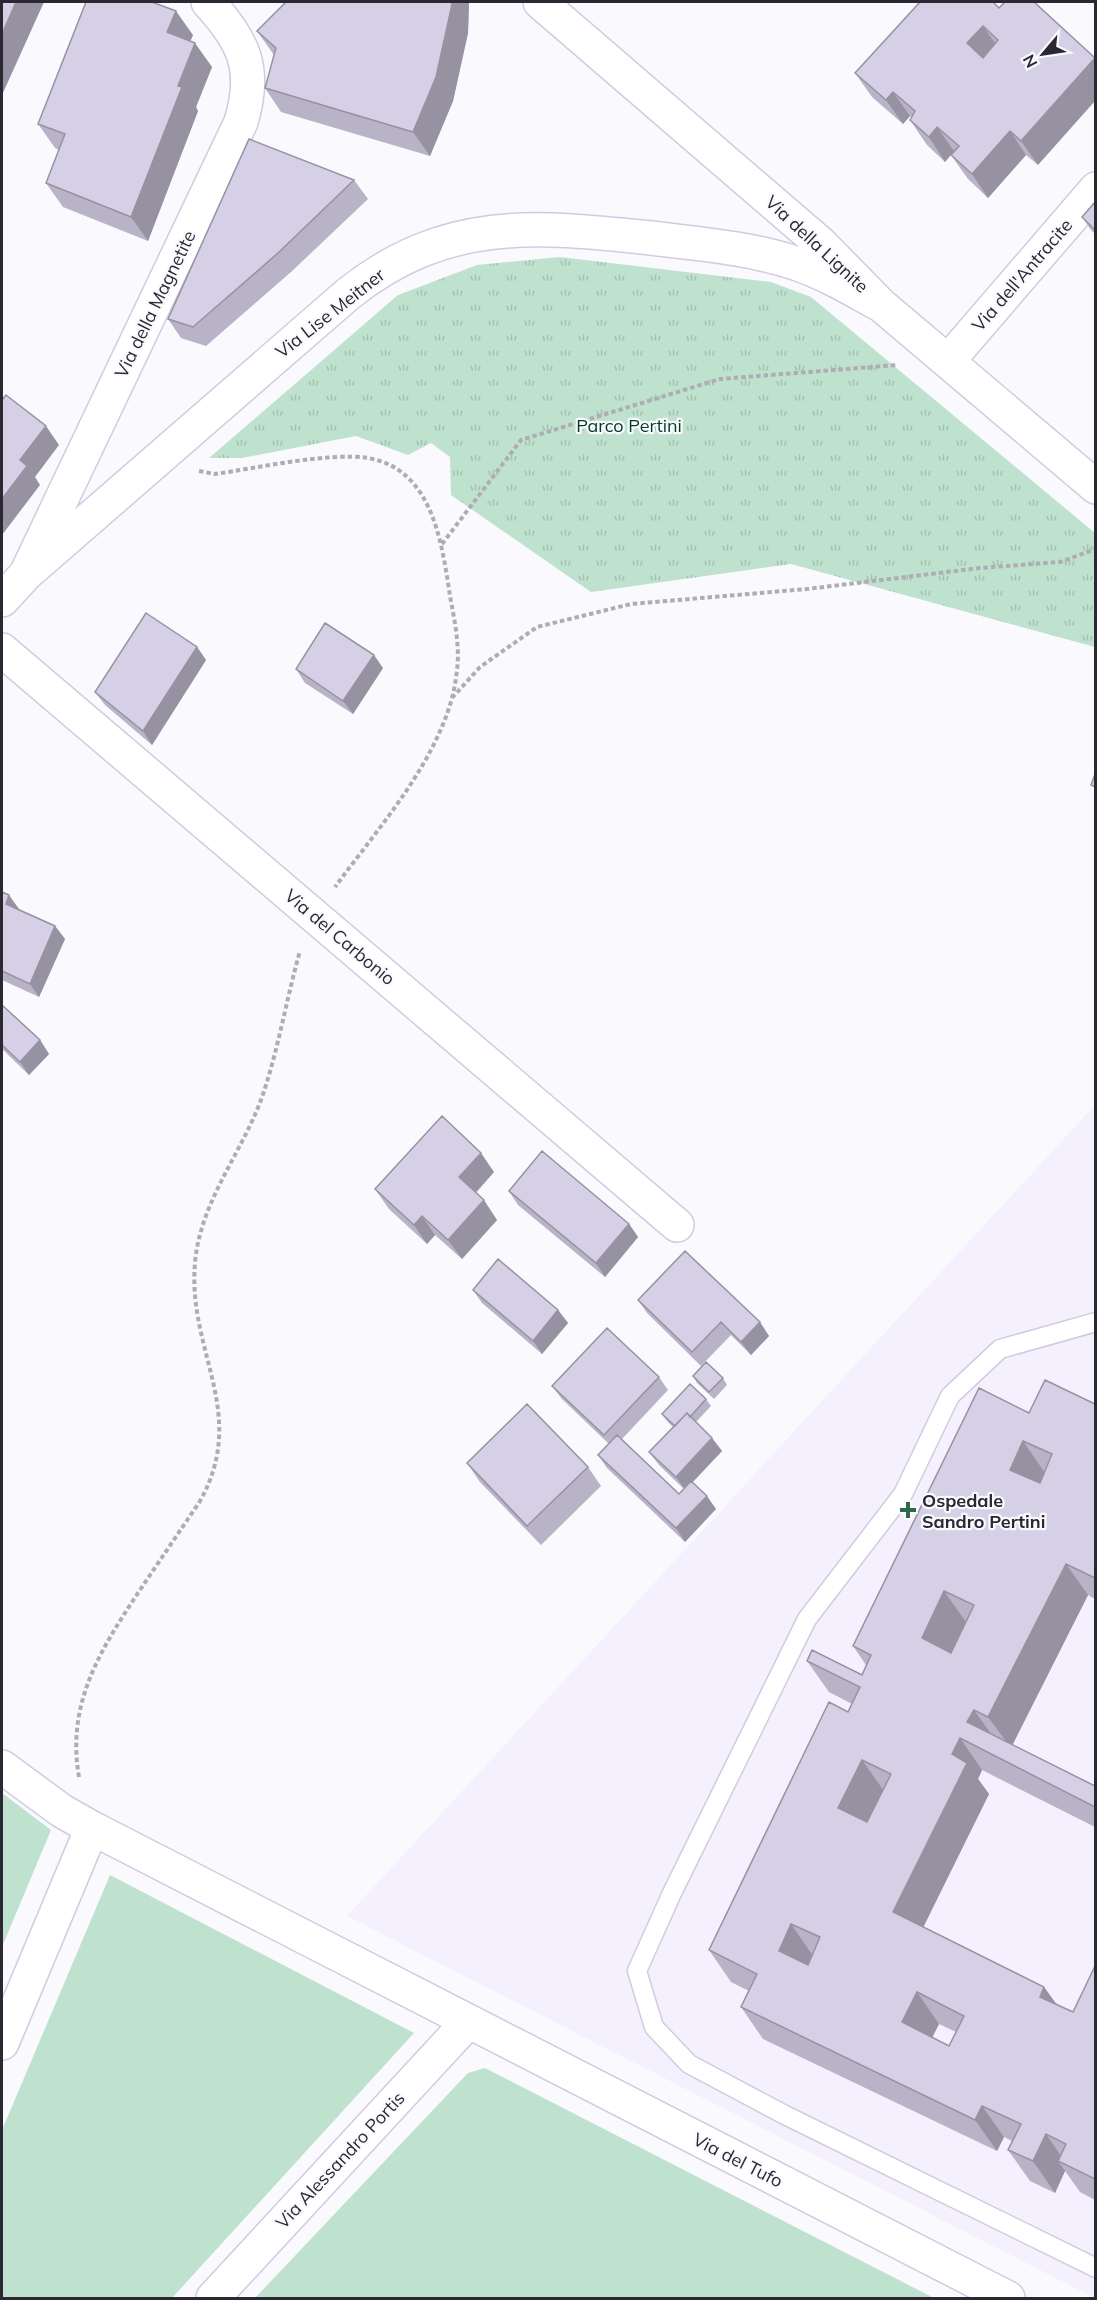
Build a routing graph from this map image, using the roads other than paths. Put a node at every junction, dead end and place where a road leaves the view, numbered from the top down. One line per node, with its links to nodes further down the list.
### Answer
1 (208, 2): 9 (street, Via della Magnetite)
2 (540, 2): 4 (street, Via della Lignite)
3 (1095, 189): 7 (street, Via dell'Antracite)
4 (780, 208): 5 (street, Via Lise Meitner); 6 (street, Via della Lignite)
5 (743, 251): 6 (street, Via Lise Meitner); 9 (street, Via Lise Meitner)
6 (881, 305): 7 (street, Via della Lignite)
7 (948, 361): 8 (street, Via della Lignite)
8 (1095, 487)
9 (26, 574): 10 (street, Via della Magnetite)
10 (2, 600)
11 (2, 650): 12 (street, Via del Carbonio)
12 (677, 1225)
13 (1095, 1322): 18 (lane)
14 (2, 1767): 15 (street, Via del Tufo)
15 (92, 1827): 16 (street, Via del Tufo); 17 (street)
16 (468, 2022): 19 (street, Via Alessandro Portis); 20 (street, Via del Tufo)
17 (2, 2043)
18 (1095, 2268)
19 (213, 2298)
20 (1008, 2298)

